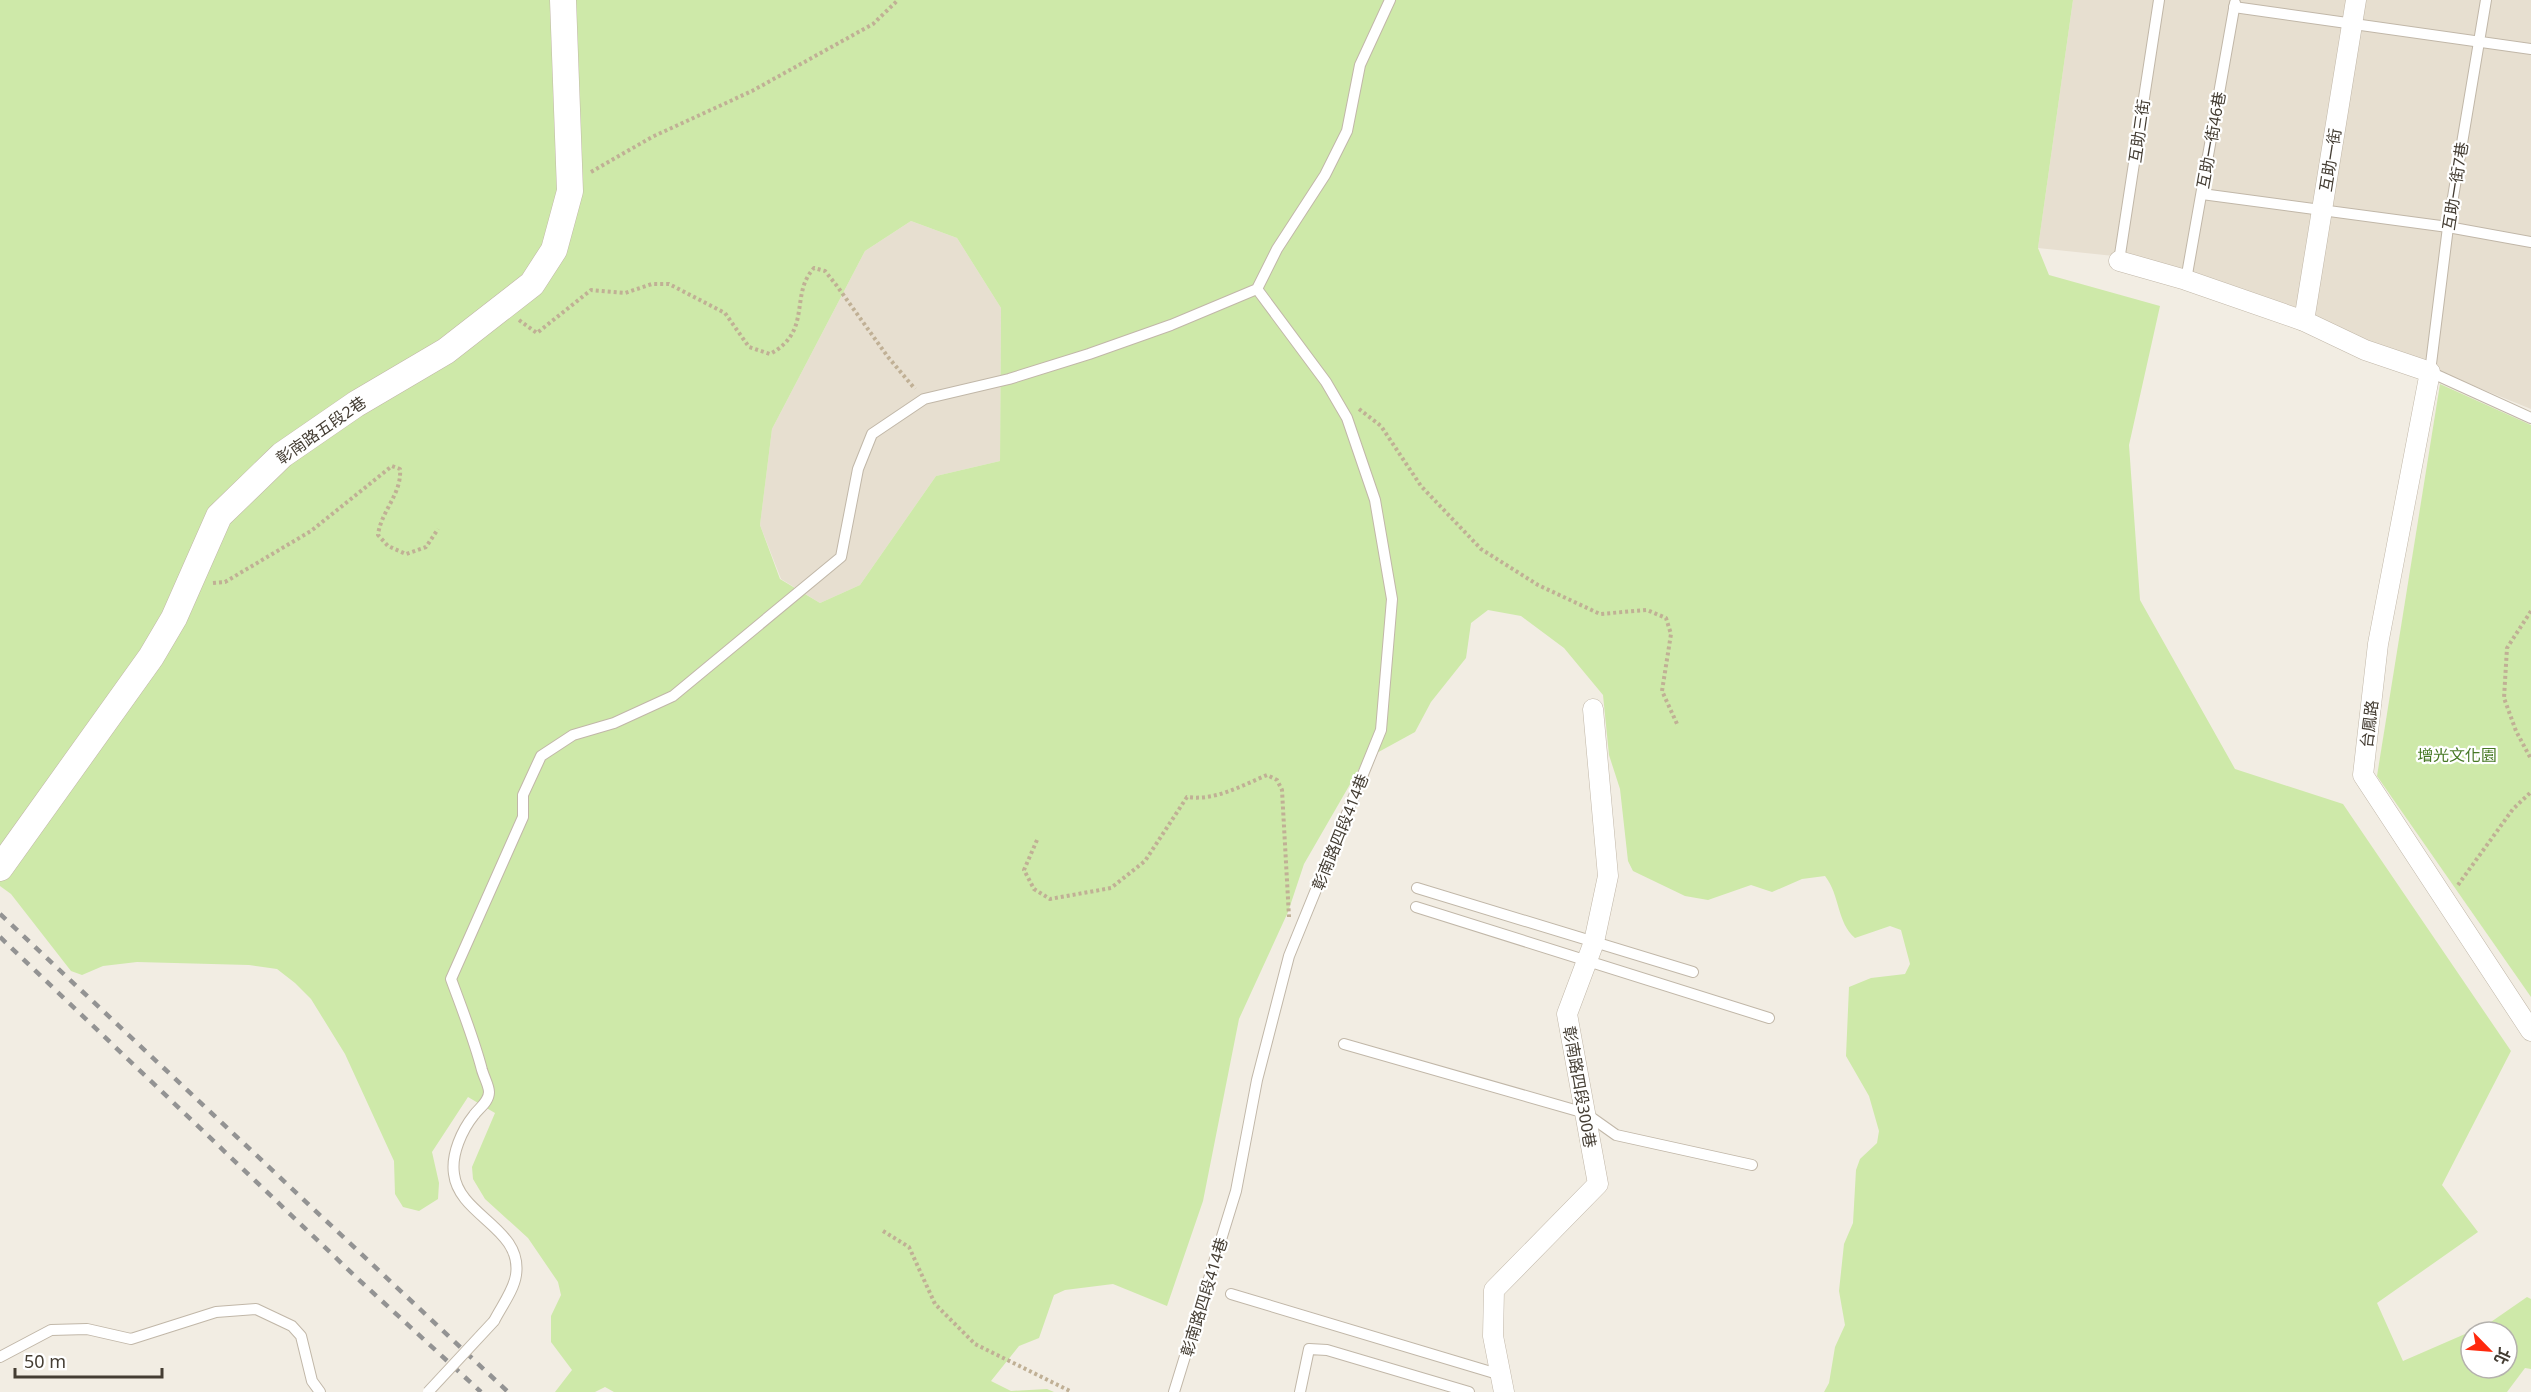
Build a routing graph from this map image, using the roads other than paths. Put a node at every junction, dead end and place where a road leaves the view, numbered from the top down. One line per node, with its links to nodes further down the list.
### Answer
1 (563, 0): 21 (street, 彰南路五段2巷)
2 (1390, 0): 16 (lane)
3 (2159, 0): 14 (lane, 互助三街)
4 (2356, 0): 7 (street, 互助一街)
5 (2486, 0): 8 (lane, 互助一街7巷)
6 (2235, 4): 7 (lane); 10 (lane, 互助一街46巷)
7 (2352, 24): 8 (lane); 11 (street, 互助一街)
8 (2480, 41): 9 (lane); 12 (lane, 互助一街7巷)
9 (2531, 49)
10 (2202, 194): 11 (lane); 15 (lane, 互助一街46巷)
11 (2321, 212): 12 (lane); 17 (street, 互助一街)
12 (2448, 227): 13 (lane); 18 (lane, 互助一街7巷)
13 (2531, 243)
14 (2119, 261): 15 (street)
15 (2186, 280): 17 (street)
16 (1257, 289): 36 (lane, bridge); 37 (lane, 彰南路四段414巷)
17 (2304, 321): 18 (street)
18 (2430, 372): 19 (lane); 28 (street, 台鳳路)
19 (2531, 418)
20 (1593, 709): 24 (street, 彰南路四段300巷)
21 (0, 868)
22 (1417, 888): 24 (lane)
23 (1416, 908): 25 (lane)
24 (1594, 942): 25 (street, 彰南路四段300巷); 26 (lane)
25 (1588, 962): 27 (lane); 30 (street, 彰南路四段300巷)
26 (1693, 972)
27 (1769, 1018)
28 (2531, 1031)
29 (1344, 1044): 30 (lane)
30 (1585, 1113): 31 (lane); 34 (street, 彰南路四段300巷)
31 (1752, 1165)
32 (1232, 1294): 34 (lane)
33 (0, 1357): 35 (lane)
34 (1502, 1383)
35 (320, 1392)
36 (428, 1392)
37 (1174, 1392)
38 (1300, 1392): 39 (lane)
39 (1469, 1392)

